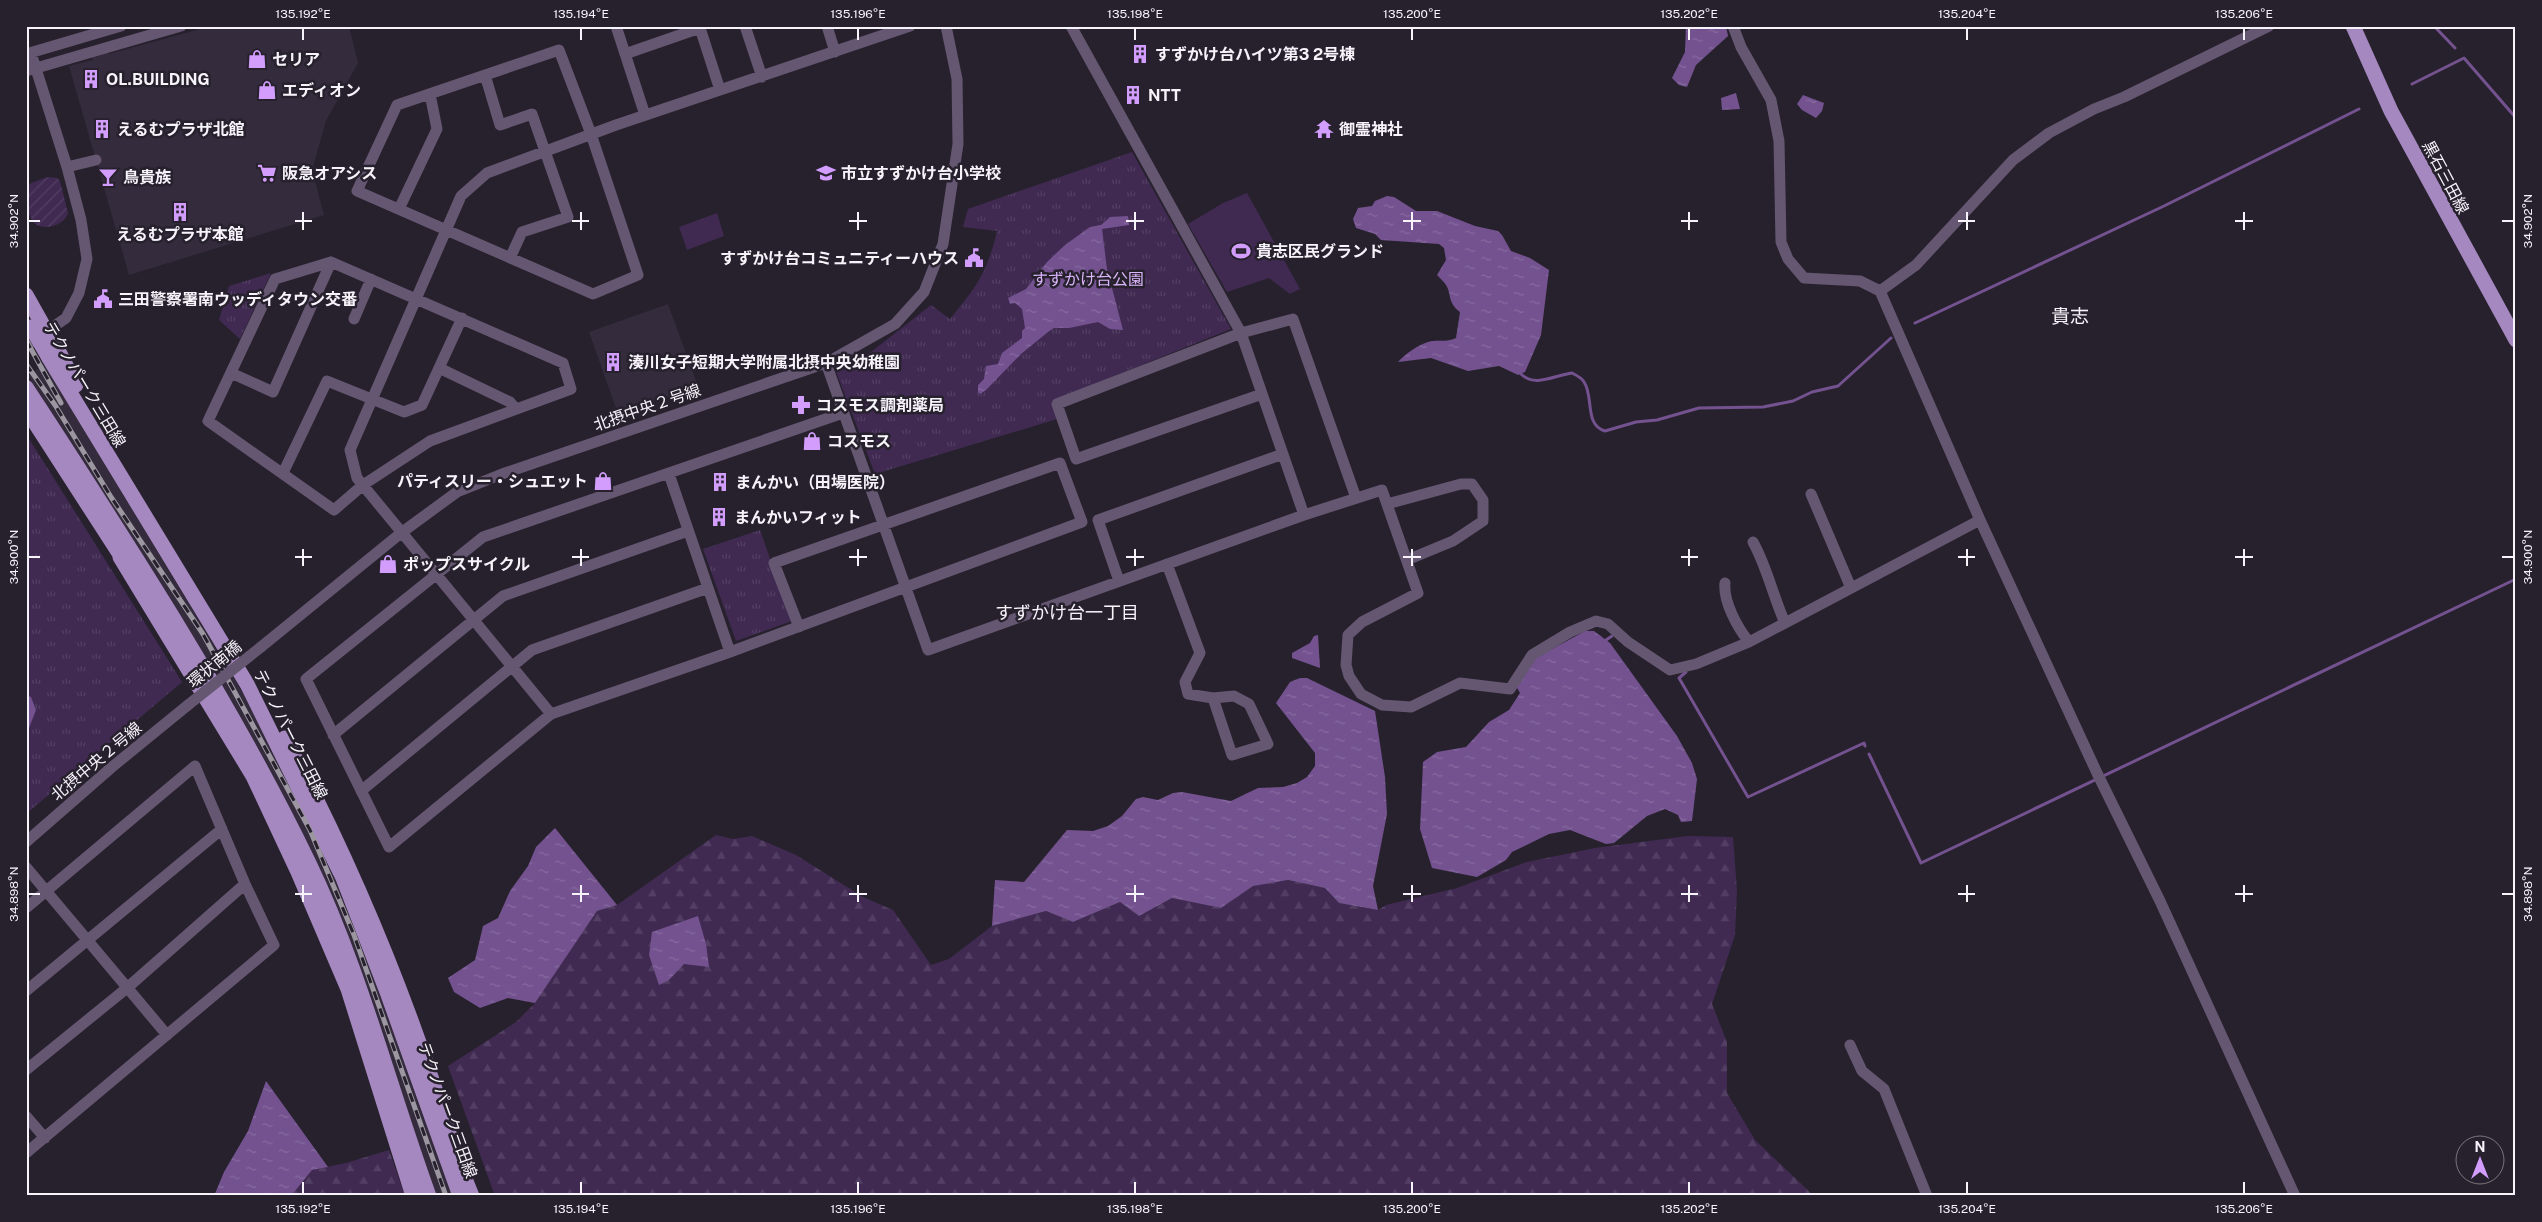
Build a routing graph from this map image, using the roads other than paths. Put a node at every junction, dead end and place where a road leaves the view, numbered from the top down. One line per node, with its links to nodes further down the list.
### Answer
1 (121, 26): 14 (street)
2 (181, 26): 16 (street)
3 (616, 26): 15 (street)
4 (745, 26): 18 (street)
5 (827, 26): 13 (street)
6 (910, 26): 12 (street)
7 (946, 26): 41 (street, 北摂中央２号線)
8 (1072, 26): 37 (street)
9 (1733, 26): 31 (street)
10 (2270, 26): 31 (street)
11 (2352, 26): 38 (main road, 黒石三田線)
12 (878, 31): 13 (street)
13 (835, 52): 18 (street)
14 (28, 54): 16 (street)
15 (625, 54): 19 (street); 21 (street)
16 (31, 70): 25 (street)
17 (484, 75): 20 (street); 22 (street); 23 (street)
18 (762, 77): 19 (street)
19 (720, 90): 21 (street)
20 (430, 94): 26 (street); 26 (street)
21 (645, 116): 22 (street)
22 (591, 134): 23 (street); 28 (street)
23 (545, 151): 27 (street); 28 (street)
24 (96, 160): 25 (street)
25 (67, 167): 39 (street)
26 (399, 209): 27 (street)
27 (446, 230): 28 (street); 33 (street)
28 (510, 258)
29 (331, 262): 30 (street); 43 (street); 43 (street)
30 (371, 279): 33 (street); 35 (street)
31 (1880, 291): 60 (street)
32 (26, 295): 36 (main road, テクノパーク三田線)
33 (415, 297): 34 (street); 47 (street)
34 (462, 318): 42 (street); 49 (street)
35 (354, 319)
36 (32, 323): 40 (main road, テクノパーク三田線, bridge)
37 (1241, 333): 45 (street); 45 (street); 57 (street)
38 (2516, 340)
39 (26, 346)
40 (54, 354): 46 (main road); 55 (main road, テクノパーク三田線)
41 (826, 363): 50 (street); 63 (street, 北摂中央２号線)
42 (439, 368): 47 (street); 49 (street)
43 (231, 373): 52 (street)
44 (26, 387): 77 (main road)
45 (1262, 394): 51 (street)
46 (84, 400): 55 (main road); 102 (main road)
47 (372, 400): 52 (street); 54 (street)
48 (26, 409): 65 (main road)
49 (516, 409): 54 (street)
50 (843, 413): 53 (street); 61 (street)
51 (1283, 454): 59 (street); 69 (street)
52 (283, 473): 54 (street)
53 (669, 474): 62 (street); 68 (street)
54 (363, 485): 63 (street)
55 (128, 488): 96 (main road, テクノパーク三田線)
56 (1811, 494): 73 (street)
57 (1356, 498): 58 (street); 59 (street)
58 (1387, 504): 66 (street); 66 (street)
59 (1304, 515): 67 (street)
60 (1980, 520): 73 (street); 111 (street)
61 (883, 523): 72 (street); 72 (street); 76 (street)
62 (688, 531): 71 (street); 74 (street)
63 (401, 533): 68 (street); 79 (street, 北摂中央２号線)
64 (1753, 542): 75 (street)
65 (120, 557): 77 (main road); 105 (main road)
66 (1407, 560): 78 (street)
67 (1167, 564): 69 (street); 82 (street)
68 (435, 574): 74 (street); 85 (street)
69 (1119, 581): 72 (street)
70 (1725, 583): 78 (street)
71 (708, 588): 80 (street); 81 (street)
72 (904, 588): 76 (street)
73 (1851, 588): 75 (street)
74 (473, 620): 81 (street); 85 (street)
75 (1785, 622): 78 (street)
76 (799, 627): 80 (street)
77 (180, 631): 104 (main road)
78 (1748, 642)
79 (261, 647): 83 (street, 環状南橋, bridge)
80 (730, 652): 84 (street)
81 (511, 666): 84 (street); 86 (street)
82 (1213, 698): 82 (street)
83 (188, 705): 88 (street, 北摂中央２号線)
84 (551, 714): 86 (street)
85 (333, 735): 86 (street)
86 (361, 791)
87 (222, 829): 90 (street); 91 (street); 93 (street)
88 (26, 842)
89 (26, 867): 91 (street)
90 (245, 884): 94 (street); 97 (street)
91 (46, 891): 92 (street); 93 (street)
92 (26, 908)
93 (88, 940): 94 (street); 95 (street)
94 (127, 988): 97 (street); 99 (street)
95 (26, 991)
96 (398, 1022): 102 (main road); 108 (main road, テクノパーク三田線)
97 (167, 1035): 101 (street)
98 (1850, 1045): 110 (street)
99 (26, 1070)
100 (26, 1116): 101 (street)
101 (45, 1138): 103 (street)
102 (455, 1152): 109 (main road)
103 (26, 1153)
104 (414, 1154): 106 (main road); 107 (main road)
105 (413, 1196)
106 (417, 1196)
107 (429, 1196)
108 (460, 1196)
109 (472, 1196)
110 (1927, 1196)
111 (2295, 1196)

